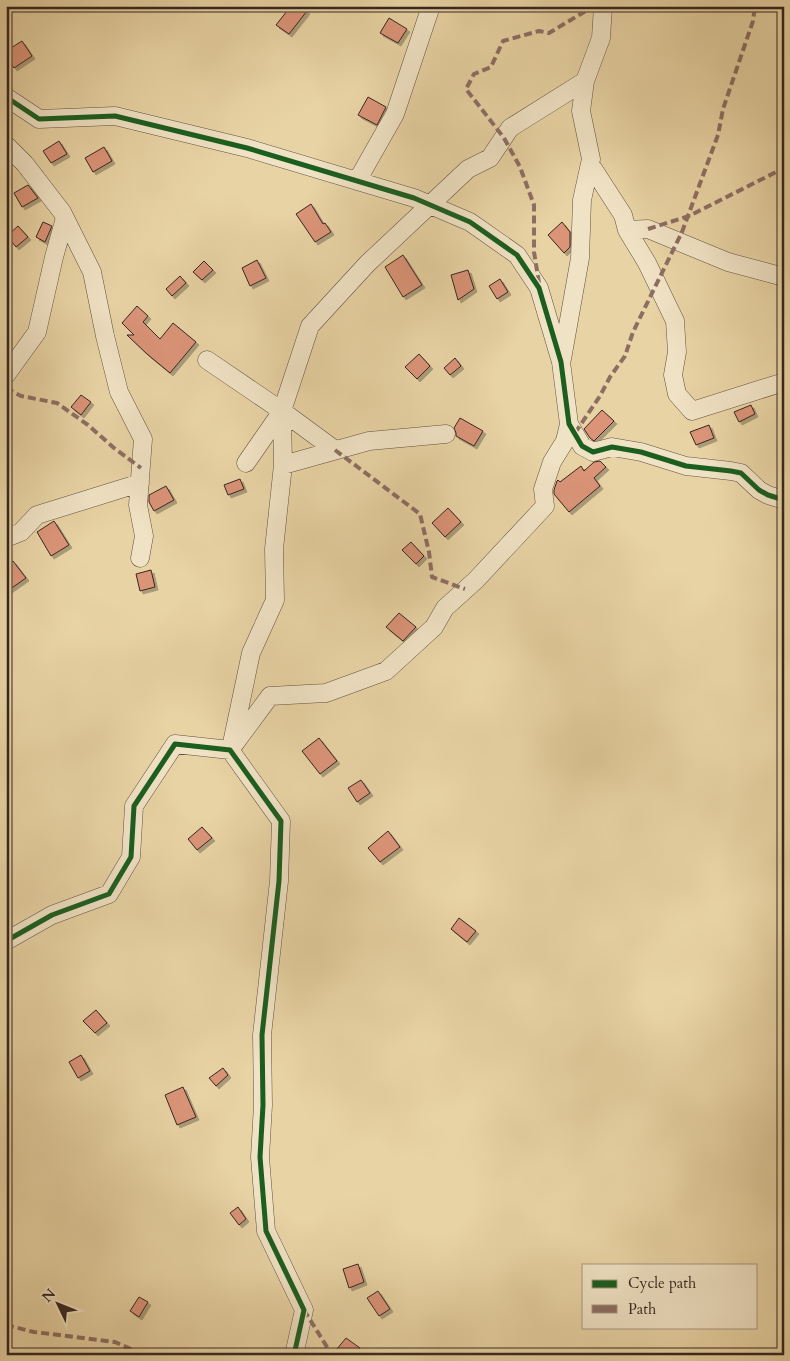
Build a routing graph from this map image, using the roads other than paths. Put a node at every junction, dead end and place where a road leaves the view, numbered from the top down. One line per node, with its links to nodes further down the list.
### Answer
1 (431, 6): 7 (street)
2 (604, 6): 3 (street)
3 (585, 81): 6 (street); 8 (street)
4 (6, 97): 7 (street)
5 (6, 144): 9 (street)
6 (590, 164): 10 (street); 13 (street)
7 (357, 181): 8 (street)
8 (430, 205): 13 (street); 16 (street)
9 (65, 218): 14 (street); 22 (street)
10 (627, 230): 11 (street); 15 (street)
11 (784, 277)
12 (207, 360): 16 (street)
13 (561, 362): 17 (street)
14 (6, 375)
15 (784, 382)
16 (282, 411): 19 (street); 20 (street); 21 (street)
17 (569, 424): 23 (street); 26 (street)
18 (446, 434): 19 (street)
19 (335, 450): 21 (street)
20 (246, 464)
21 (283, 465): 26 (street)
22 (140, 483): 24 (street); 25 (street)
23 (784, 500)
24 (6, 538)
25 (140, 558)
26 (230, 750): 27 (street); 28 (street)
27 (6, 941)
28 (294, 1355)

